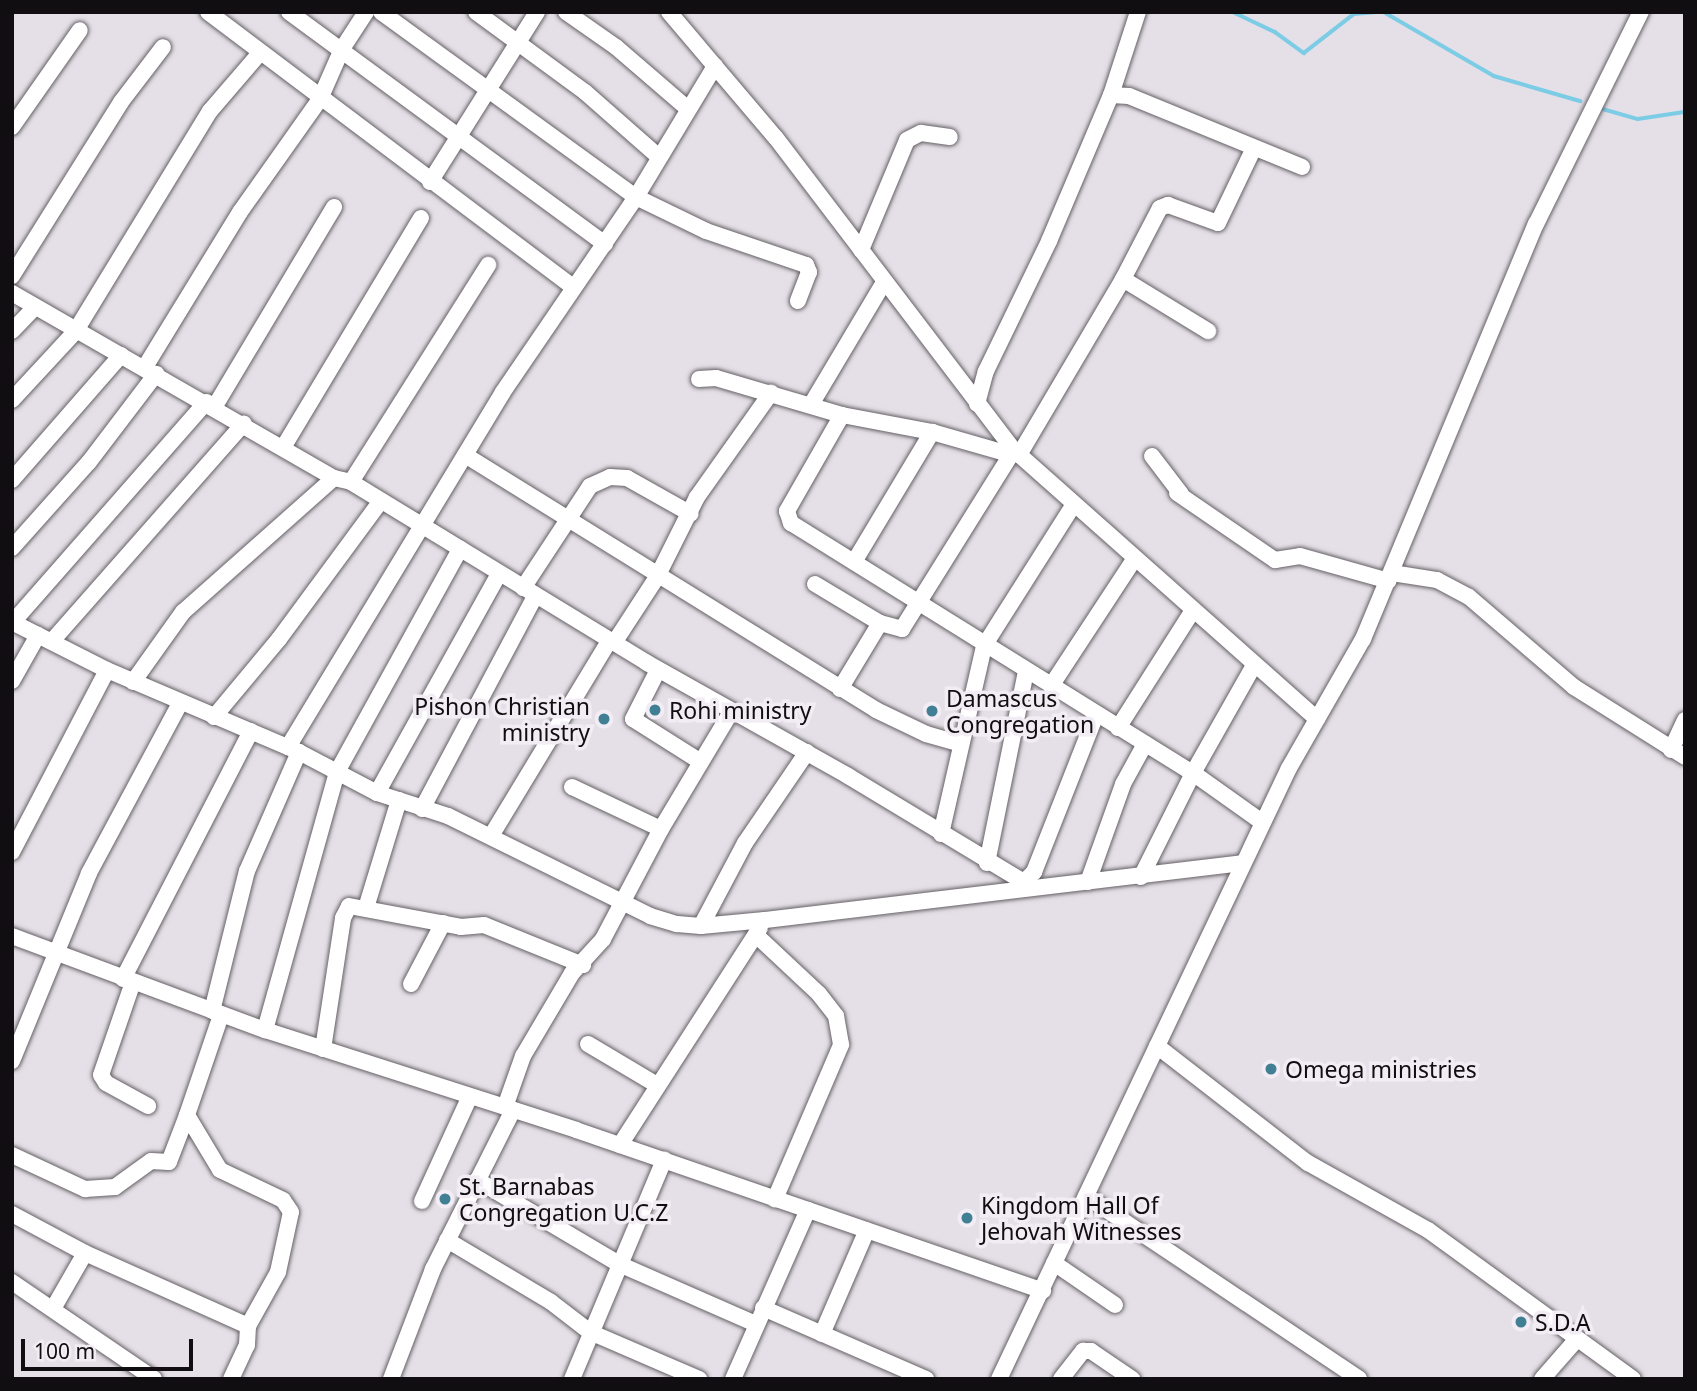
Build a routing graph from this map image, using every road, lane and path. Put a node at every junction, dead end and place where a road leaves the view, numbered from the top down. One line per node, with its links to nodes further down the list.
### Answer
1 (208, 12): 15 (street)
2 (289, 12): 14 (street)
3 (366, 12): 14 (street)
4 (381, 12): 17 (street)
5 (476, 12): 12 (street)
6 (537, 12): 12 (street)
7 (566, 12): 20 (street)
8 (669, 12): 16 (street)
9 (1138, 12): 18 (street)
10 (1641, 12): 73 (street)
11 (80, 30): 21 (street)
12 (517, 46): 17 (street); 25 (street)
13 (163, 47): 34 (street)
14 (342, 49): 19 (street); 22 (street)
15 (259, 54): 19 (street); 43 (street)
16 (715, 66): 20 (street); 32 (street)
17 (489, 89): 22 (street); 28 (street)
18 (1111, 95): 24 (street); 48 (street)
19 (320, 99): 27 (street); 45 (street)
20 (688, 109): 25 (street)
21 (12, 127)
22 (458, 136): 27 (street); 31 (street)
23 (950, 136): 32 (street)
24 (1254, 148): 26 (street); 35 (street)
25 (659, 157): 28 (street)
26 (1302, 167)
27 (430, 182): 37 (street)
28 (636, 197): 31 (street); 39 (street)
29 (334, 208): 50 (street)
30 (421, 218): 55 (street)
31 (605, 244): 37 (street)
32 (861, 250): 36 (street)
33 (488, 265): 61 (street)
34 (12, 276)
35 (1123, 279): 42 (street); 56 (street)
36 (884, 282): 48 (street); 51 (street)
37 (572, 286): 57 (street)
38 (12, 293): 40 (street)
39 (798, 301)
40 (35, 307): 41 (street); 43 (street)
41 (12, 331)
42 (1208, 331)
43 (75, 332): 44 (street); 49 (street)
44 (121, 355): 45 (street); 60 (street)
45 (151, 370): 50 (street); 67 (street)
46 (699, 379): 47 (street)
47 (771, 393): 51 (street); 64 (street)
48 (975, 394): 56 (street)
49 (12, 400)
50 (210, 404): 53 (street); 78 (street)
51 (812, 404): 52 (street)
52 (842, 415): 54 (street); 70 (street)
53 (244, 424): 55 (street); 80 (street)
54 (932, 432): 56 (street); 70 (street)
55 (284, 446): 59 (street)
56 (1015, 453): 63 (street); 76 (street)
57 (464, 455): 65 (street); 66 (street)
58 (1152, 456): 73 (street)
59 (334, 478): 61 (street); 88 (street)
60 (12, 480)
61 (351, 482): 62 (street)
62 (380, 502): 66 (street); 94 (street)
63 (1073, 506): 69 (street); 82 (street)
64 (691, 514): 65 (street); 72 (street)
65 (568, 521): 72 (street); 75 (street)
66 (423, 525): 68 (street); 101 (street)
67 (12, 548)
68 (460, 549): 71 (street); 105 (street)
69 (1133, 561): 77 (street); 89 (street)
70 (854, 562): 76 (street)
71 (499, 574): 75 (street); 108 (street)
72 (657, 577): 81 (street); 90 (street)
73 (1390, 577): 95 (street); 103 (street)
74 (815, 584): 79 (street)
75 (530, 592): 81 (street); 110 (street)
76 (920, 603): 79 (street); 82 (street)
77 (1192, 612): 83 (street); 97 (street)
78 (13, 622): 80 (street)
79 (880, 623): 90 (street)
80 (45, 638): 84 (street); 87 (street)
81 (612, 642): 85 (street); 114 (street)
82 (984, 646): 86 (street); 99 (street)
83 (1254, 665): 95 (street); 106 (street)
84 (107, 670): 88 (street); 115 (street)
85 (658, 670): 92 (street); 104 (street)
86 (1026, 671): 89 (street); 116 (street)
87 (12, 681)
88 (133, 682): 91 (street)
89 (1051, 686): 93 (street)
90 (840, 689): 99 (street)
91 (180, 703): 94 (street); 128 (street)
92 (732, 712): 102 (street); 104 (street)
93 (1096, 715): 97 (street); 120 (street)
94 (214, 717): 98 (street)
95 (1317, 719): 111 (street)
96 (1685, 720): 103 (street)
97 (1118, 728): 100 (street)
98 (251, 732): 101 (street); 130 (street)
99 (961, 744): 113 (street)
100 (1145, 744): 106 (street); 119 (street)
101 (293, 750): 105 (street); 132 (street)
102 (807, 752): 113 (street); 125 (street)
103 (1678, 753)
104 (701, 762): 112 (street)
105 (337, 772): 108 (street); 133 (street)
106 (1193, 773): 111 (street); 118 (street)
107 (572, 787): 112 (street)
108 (377, 793): 109 (street)
109 (399, 800): 110 (street); 122 (street)
110 (422, 809): 114 (street)
111 (1262, 822): 117 (street)
112 (661, 829): 121 (street)
113 (942, 834): 116 (street)
114 (491, 836): 121 (street)
115 (12, 852)
116 (988, 863): 120 (street)
117 (1243, 863): 118 (street); 135 (street)
118 (1142, 877): 119 (street)
119 (1088, 882): 120 (street)
120 (1028, 885): 123 (street)
121 (624, 902): 125 (street); 129 (street)
122 (366, 908): 124 (street); 136 (street)
123 (765, 920): 125 (street); 126 (street)
124 (443, 923): 129 (street); 131 (street)
125 (701, 926)
126 (756, 935): 138 (street); 148 (street)
127 (12, 936): 128 (street)
128 (58, 954): 130 (street); 137 (street)
129 (583, 965): 141 (street)
130 (128, 980): 132 (street); 140 (street)
131 (411, 984)
132 (217, 1013): 133 (street); 142 (street)
133 (265, 1030): 136 (street)
134 (588, 1044): 138 (street)
135 (1157, 1046): 147 (street); 166 (street)
136 (323, 1049): 139 (street)
137 (12, 1061)
138 (657, 1085): 143 (street)
139 (470, 1096): 141 (street); 149 (street)
140 (148, 1106)
141 (509, 1108): 143 (street); 146 (street)
142 (187, 1115): 144 (street); 163 (street)
143 (620, 1145): 145 (street)
144 (12, 1155)
145 (664, 1160): 148 (street); 156 (street)
146 (477, 1180): 153 (street); 156 (street)
147 (1086, 1196): 155 (street); 177 (street)
148 (775, 1199): 150 (street)
149 (422, 1201)
150 (808, 1210): 152 (street); 161 (street)
151 (12, 1214): 154 (street)
152 (867, 1230): 158 (street); 165 (street)
153 (447, 1240): 164 (street); 169 (street)
154 (85, 1253): 160 (street); 163 (street)
155 (1054, 1263): 158 (street); 159 (street)
156 (619, 1265): 162 (street); 164 (street)
157 (12, 1282): 160 (street)
158 (1044, 1291): 174 (street)
159 (1115, 1305)
160 (54, 1307): 167 (street)
161 (763, 1308): 162 (street); 165 (street)
162 (756, 1324): 172 (street)
163 (248, 1326): 168 (street)
164 (590, 1332): 170 (street); 171 (street)
165 (822, 1334): 173 (street)
166 (1577, 1339): 178 (street); 179 (street)
167 (148, 1377)
168 (231, 1379)
169 (390, 1379)
170 (572, 1379)
171 (699, 1379)
172 (733, 1379)
173 (926, 1379)
174 (999, 1379)
175 (1061, 1379): 176 (street)
176 (1132, 1379)
177 (1359, 1379)
178 (1542, 1379)
179 (1633, 1379)

